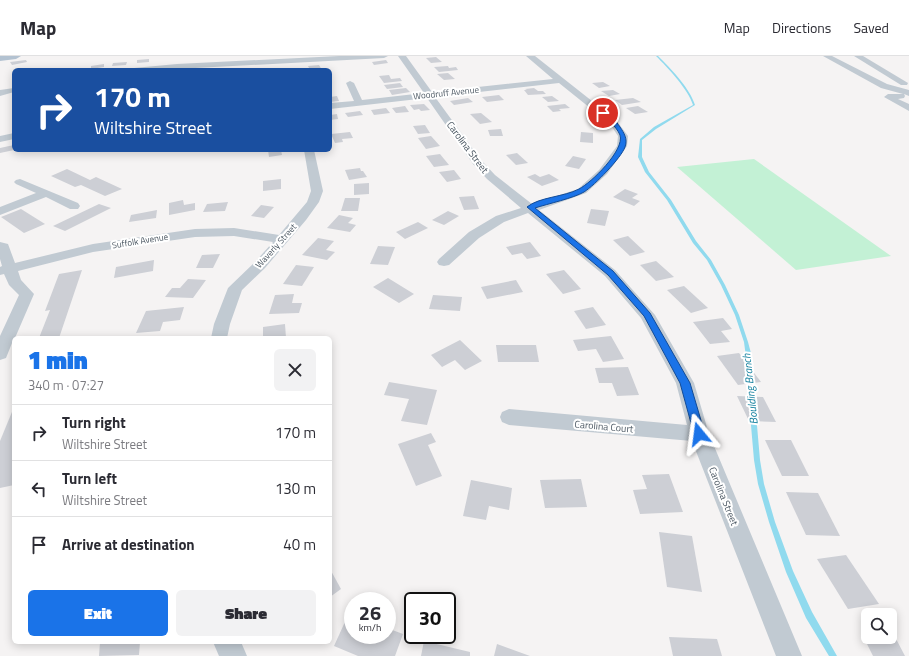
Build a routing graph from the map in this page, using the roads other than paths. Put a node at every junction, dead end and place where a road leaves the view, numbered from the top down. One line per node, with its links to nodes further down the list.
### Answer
1 (16, 56): 7 (main road)
2 (384, 56): 8 (street)
3 (402, 56): 18 (street, Carolina Street)
4 (530, 56): 11 (street)
5 (827, 56): 16 (street)
6 (858, 56): 12 (street)
7 (0, 58)
8 (291, 62): 9 (street); 10 (street)
9 (156, 68)
10 (292, 68)
11 (562, 80): 18 (street, Woodruff Avenue); 28 (street)
12 (899, 80): 13 (street); 16 (street)
13 (909, 80)
14 (350, 83): 19 (street)
15 (12, 90): 17 (street)
16 (908, 92): 21 (street)
17 (0, 93)
18 (430, 95): 19 (street, Woodruff Avenue); 28 (street, Carolina Street)
19 (359, 103): 20 (street, Woodruff Avenue)
20 (332, 106)
21 (909, 108)
22 (12, 136): 23 (street)
23 (0, 139)
24 (309, 152): 30 (street, Waverly Street)
25 (20, 182): 26 (street)
26 (46, 193): 27 (street); 29 (street)
27 (74, 206)
28 (530, 207): 32 (street); 37 (street, Carolina Street)
29 (0, 211)
30 (281, 239): 33 (street, Suffolk Avenue); 34 (street, Waverly Street)
31 (0, 246): 33 (street)
32 (444, 262)
33 (5, 270): 35 (street)
34 (219, 336)
35 (0, 354)
36 (509, 417): 37 (street, Carolina Court)
37 (699, 434): 40 (street, Carolina Street)
38 (227, 644): 39 (street)
39 (234, 656)
40 (789, 656)

